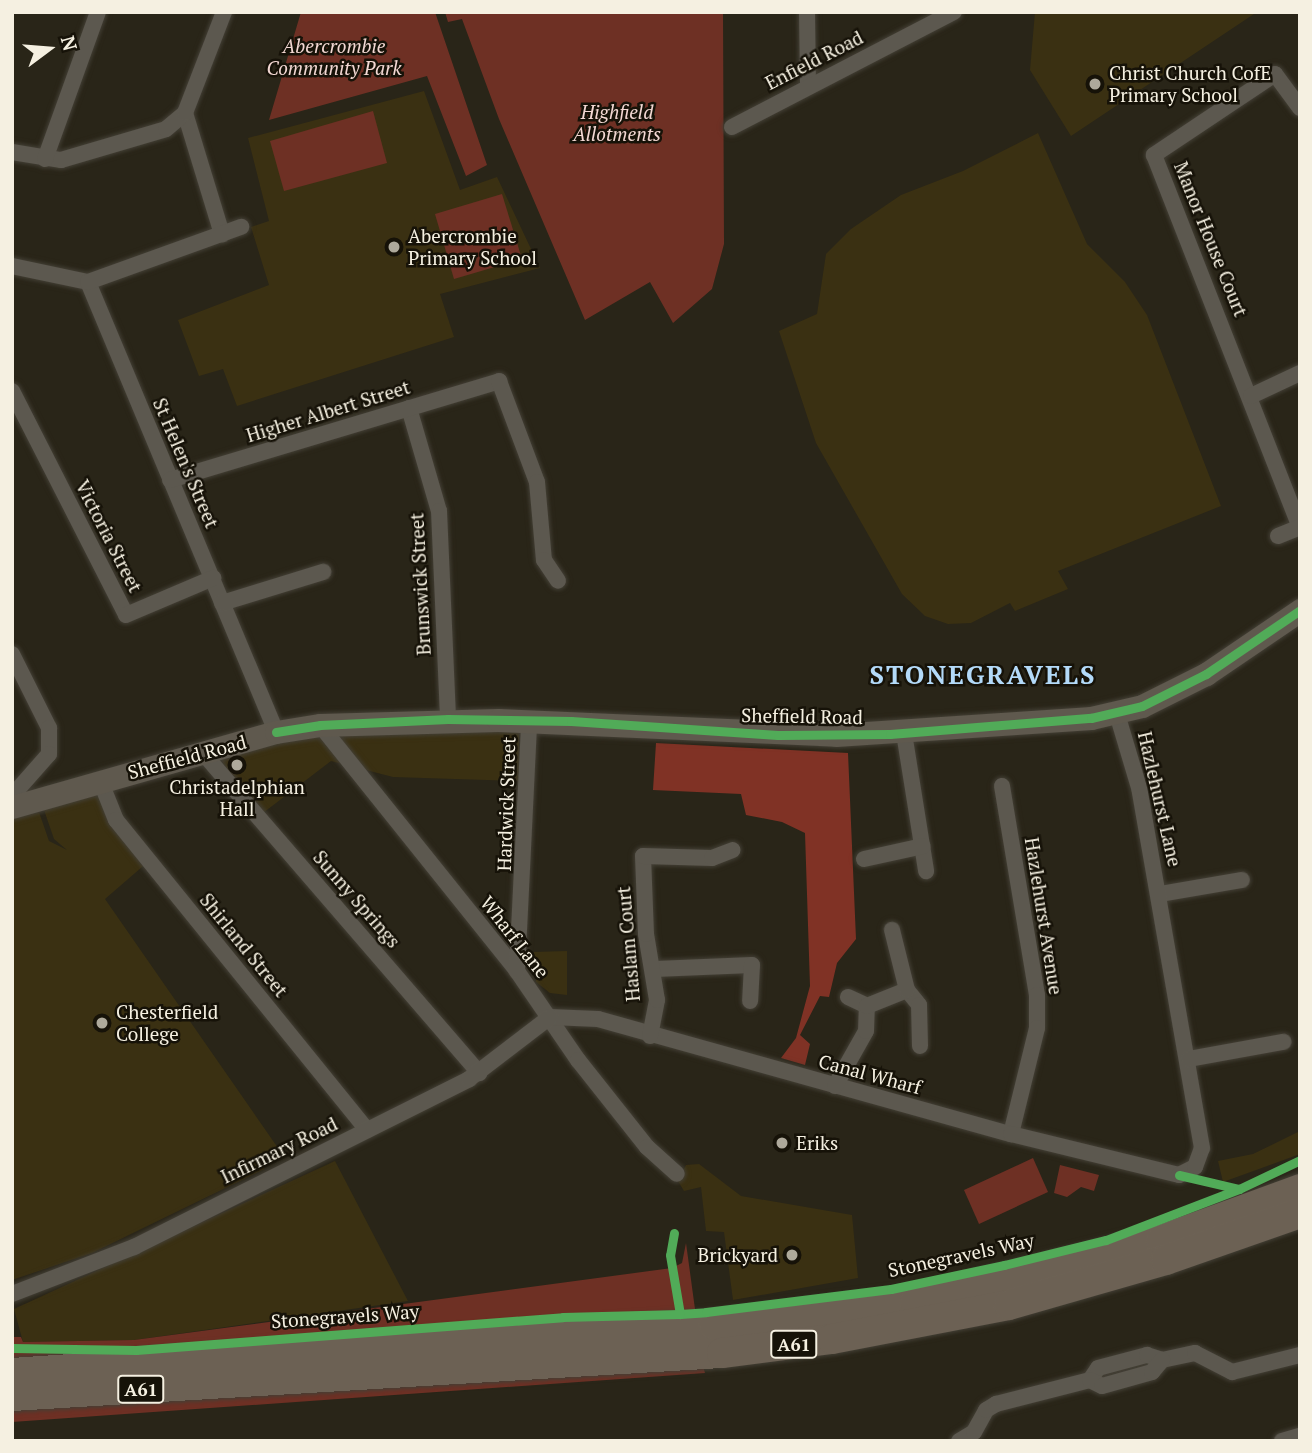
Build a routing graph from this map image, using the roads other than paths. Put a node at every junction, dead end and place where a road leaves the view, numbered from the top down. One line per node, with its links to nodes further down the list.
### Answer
1 (98, 12): 10 (street)
2 (224, 12): 7 (street)
3 (807, 12): 5 (street)
4 (954, 12): 5 (street, Enfield Road)
5 (808, 86): 8 (street, Enfield Road)
6 (1300, 108): 17 (street, Manor House Court)
7 (185, 113): 10 (street); 12 (street)
8 (732, 127)
9 (12, 152): 10 (street)
10 (46, 159)
11 (241, 228): 12 (street)
12 (222, 234): 14 (street)
13 (12, 266): 14 (street)
14 (88, 282): 19 (street, St Helen's Street)
15 (1300, 373): 17 (street)
16 (12, 391): 23 (street, Victoria Street)
17 (1251, 396): 20 (street, Manor House Court)
18 (409, 408): 19 (street, Higher Albert Street); 24 (street, Higher Albert Street); 29 (street, Brunswick Street)
19 (170, 480): 23 (street, St Helen's Street)
20 (1300, 527): 21 (street)
21 (1278, 536)
22 (323, 572): 25 (street)
23 (213, 579): 25 (street, St Helen's Street)
24 (558, 581)
25 (222, 603): 32 (street, St Helen's Street)
26 (1300, 610): 28 (main road, Sheffield Road)
27 (12, 654): 37 (street)
28 (1116, 713): 33 (main road, Sheffield Road); 44 (street, Hazlehurst Lane)
29 (448, 719): 30 (main road, Sheffield Road); 31 (main road, Sheffield Road)
30 (530, 722): 33 (main road, Sheffield Road); 47 (street, Hardwick Street)
31 (320, 725): 32 (main road, Sheffield Road); 47 (street, Wharf Lane)
32 (276, 732): 34 (main road, Sheffield Road)
33 (904, 733): 39 (street)
34 (203, 753): 35 (main road, Sheffield Road); 57 (street, Sunny Springs)
35 (100, 780): 38 (main road, Sheffield Road); 59 (street, Shirland Street)
36 (1002, 786): 60 (street, Hazlehurst Avenue)
37 (12, 796)
38 (12, 807)
39 (923, 846): 41 (street); 42 (street)
40 (733, 850): 46 (street, Haslam Court)
41 (864, 859)
42 (926, 871)
43 (1242, 880): 44 (street, Hazlehurst Lane)
44 (1160, 894): 56 (street, Hazlehurst Lane)
45 (892, 930): 48 (street)
46 (655, 969): 50 (street); 53 (street, Haslam Court)
47 (517, 971): 52 (street, Wharf Lane)
48 (908, 990): 51 (street); 55 (street)
49 (848, 997): 51 (street)
50 (750, 1001)
51 (867, 1006): 58 (street)
52 (550, 1017): 53 (street, Canal Wharf); 57 (street, Infirmary Road); 61 (street, Wharf Lane)
53 (650, 1036): 58 (street, Canal Wharf)
54 (1283, 1042): 56 (street)
55 (920, 1046)
56 (1189, 1059): 62 (street, Hazlehurst Lane)
57 (479, 1073): 59 (street, Infirmary Road)
58 (835, 1086): 60 (street, Canal Wharf)
59 (367, 1130): 65 (street, Infirmary Road)
60 (1011, 1134): 62 (street, Canal Wharf)
61 (677, 1174)
62 (1179, 1175)
63 (1300, 1188): 67 (highway, A61)
64 (1300, 1213): 68 (highway, A61)
65 (12, 1294)
66 (1300, 1355): 70 (street)
67 (12, 1373)
68 (12, 1396)
69 (1300, 1436): 71 (street)
70 (959, 1441)
71 (1282, 1441)

